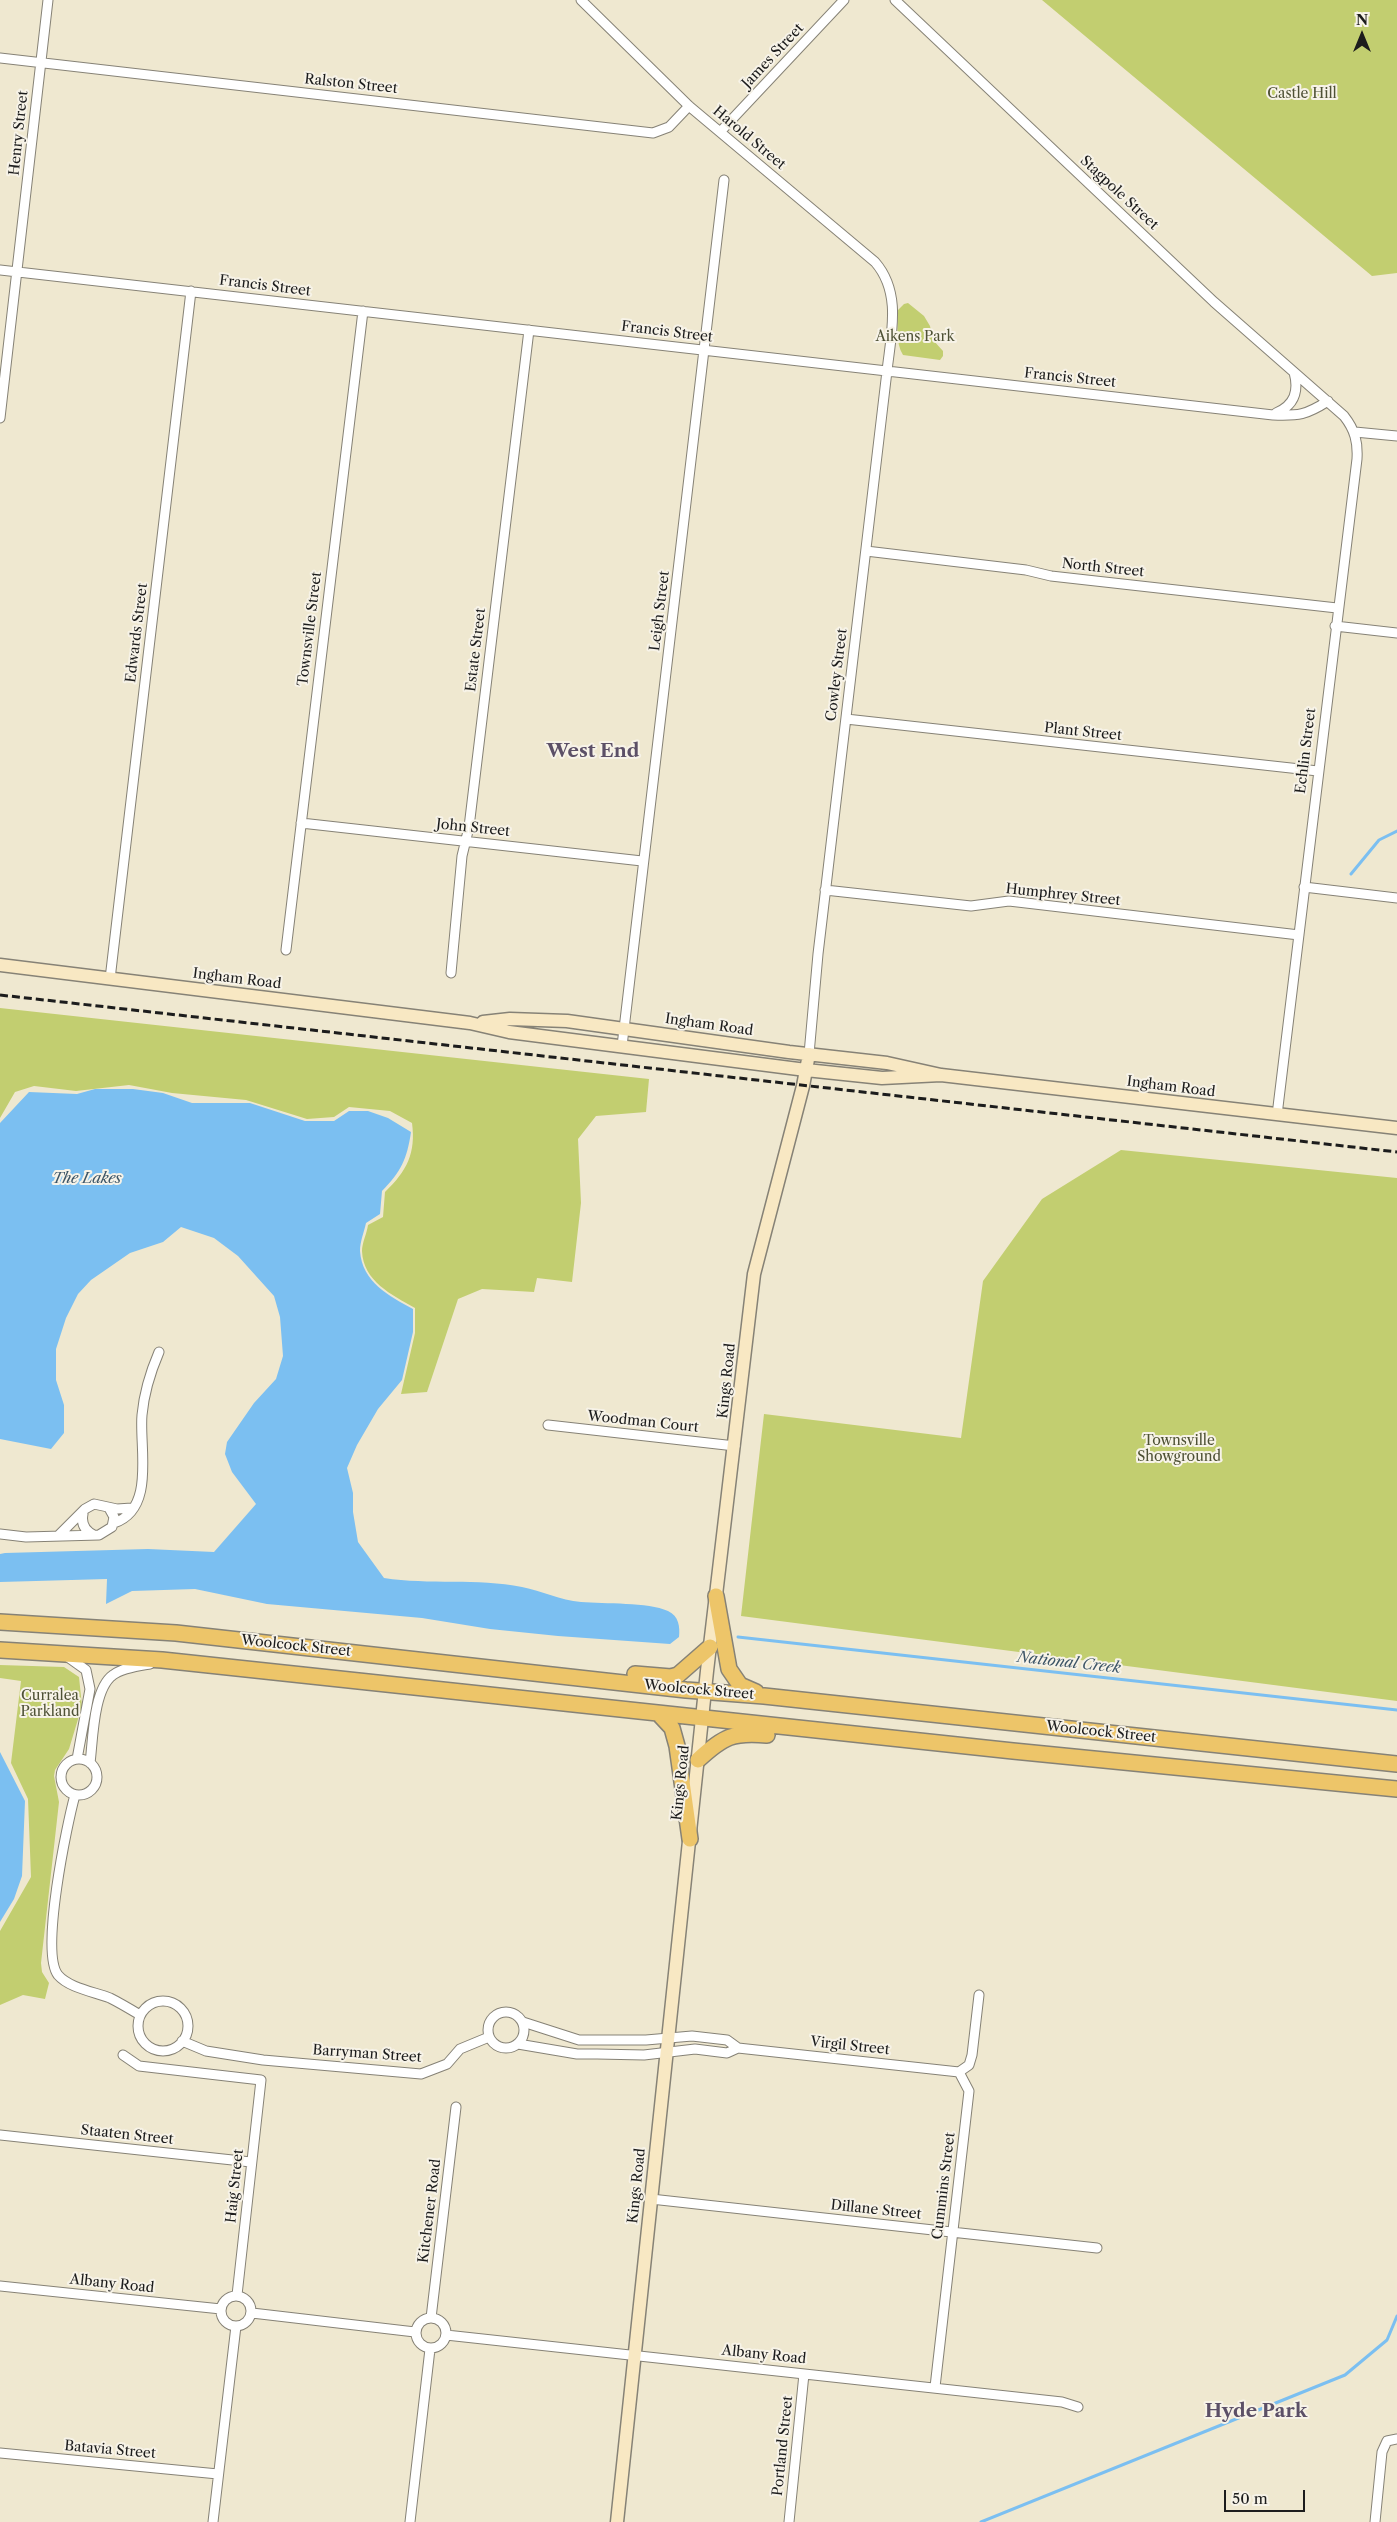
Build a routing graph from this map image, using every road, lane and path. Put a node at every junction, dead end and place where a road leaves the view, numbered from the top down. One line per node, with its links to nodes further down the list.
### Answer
1 (48, 0): 6 (street, Henry Street)
2 (581, 0): 7 (street, Harold Street)
3 (844, 0): 8 (street, James Street)
4 (895, 0): 18 (street, Stagpole Street)
5 (0, 58): 6 (street, Ralston Street)
6 (41, 62): 7 (street, Ralston Street); 11 (street, Henry Street)
7 (689, 106): 8 (street, Harold Street)
8 (721, 132): 13 (street, Harold Street)
9 (724, 180): 16 (street, Leigh Street)
10 (0, 270): 11 (street, Francis Street)
11 (18, 272): 12 (street, Francis Street); 21 (street, Henry Street)
12 (191, 291): 14 (street, Francis Street); 40 (street, Edwards Street)
13 (893, 299): 17 (street, Cowley Street)
14 (363, 311): 15 (street, Francis Street); 30 (street, Townsville Street)
15 (529, 330): 16 (street, Francis Street); 31 (street, Estate Street)
16 (706, 350): 17 (street, Francis Street); 32 (street, Leigh Street)
17 (887, 371): 20 (street, Francis Street); 24 (street, Cowley Street)
18 (1294, 371): 19 (street, Stagpole Street); 20 (street)
19 (1328, 402): 20 (street, Francis Street); 22 (street)
20 (1273, 415)
21 (0, 418)
22 (1355, 432): 23 (street); 25 (street, Echlin Street)
23 (1397, 436)
24 (866, 551): 25 (street, North Street); 28 (street, Cowley Street)
25 (1337, 608): 26 (street, Echlin Street)
26 (1335, 626): 27 (street); 29 (street, Echlin Street)
27 (1397, 633)
28 (846, 719): 29 (street, Plant Street); 34 (street, Cowley Street)
29 (1318, 771): 33 (street, Echlin Street)
30 (300, 823): 31 (street, John Street); 37 (street, Townsville Street)
31 (465, 842): 32 (street, John Street); 39 (street, Estate Street)
32 (642, 861): 42 (street, Leigh Street)
33 (1304, 887): 35 (street); 36 (street, Echlin Street)
34 (825, 890): 36 (street, Humphrey Street); 44 (street, Cowley Street)
35 (1397, 898)
36 (1299, 935): 47 (street, Echlin Street)
37 (286, 950)
38 (0, 965): 40 (main road, Ingham Road)
39 (451, 973)
40 (110, 979): 41 (main road, Ingham Road)
41 (470, 1023): 42 (main road, Ingham Road); 43 (main road, Ingham Road)
42 (624, 1029): 43 (street, Leigh Street); 44 (main road, Ingham Road)
43 (622, 1046): 45 (main road, Ingham Road)
44 (809, 1054): 45 (main road, Kings Road); 46 (main road, Ingham Road)
45 (806, 1070): 46 (main road, Ingham Road); 51 (main road, Kings Road)
46 (941, 1075): 47 (main road, Ingham Road)
47 (1278, 1115): 48 (main road, Ingham Road)
48 (1397, 1128)
49 (159, 1352): 53 (street)
50 (548, 1425): 51 (street, Woodman Court)
51 (735, 1446): 59 (main road, Kings Road)
52 (109, 1508): 53 (street); 54 (street); 55 (street)
53 (132, 1508): 55 (street)
54 (83, 1514): 57 (street); 58 (street)
55 (114, 1522): 57 (street)
56 (0, 1534): 58 (street)
57 (94, 1535): 58 (street)
58 (58, 1536)
59 (716, 1596): 61 (main road, Kings Road); 67 (main road)
60 (0, 1622): 65 (main road, Woolcock Street)
61 (710, 1647): 65 (main road); 66 (main road, Kings Road)
62 (0, 1650): 63 (main road, Woolcock Street)
63 (62, 1653): 64 (main road, Woolcock Street); 71 (street)
64 (162, 1660): 68 (main road, Woolcock Street); 73 (street)
65 (546, 1675): 66 (main road, Woolcock Street)
66 (705, 1692): 67 (main road, Woolcock Street); 69 (main road, Kings Road)
67 (764, 1696): 74 (main road, Woolcock Street)
68 (658, 1713): 69 (main road, Woolcock Street); 77 (main road)
69 (703, 1718): 70 (main road, Woolcock Street); 72 (main road, Kings Road)
70 (1013, 1751): 72 (main road); 75 (main road, Woolcock Street)
71 (77, 1760): 73 (street); 76 (street)
72 (698, 1760): 77 (main road, Kings Road)
73 (90, 1763): 76 (street)
74 (1397, 1764)
75 (1397, 1789)
76 (75, 1794): 79 (street)
77 (690, 1839): 82 (main road, Kings Road)
78 (979, 1995): 88 (street)
79 (140, 2015): 83 (street); 83 (street)
80 (523, 2022): 81 (street); 82 (street); 84 (street)
81 (489, 2036): 83 (street, Barryman Street); 84 (street)
82 (668, 2038): 85 (street, Virgil Street); 86 (main road, Kings Road)
83 (182, 2041)
84 (518, 2044): 86 (street)
85 (738, 2048): 86 (street, Virgil Street); 88 (street, Virgil Street)
86 (667, 2052): 92 (main road, Kings Road)
87 (124, 2055): 91 (street, Haig Street)
88 (959, 2072): 93 (street, Cummins Street)
89 (456, 2108): 99 (street, Kitchener Road)
90 (0, 2135): 91 (street, Staaten Street)
91 (251, 2162): 96 (street, Haig Street)
92 (651, 2199): 93 (street, Dillane Street); 104 (main road, Kings Road)
93 (952, 2232): 94 (street, Dillane Street); 106 (street, Cummins Street)
94 (1097, 2248)
95 (0, 2286): 97 (street, Albany Road)
96 (237, 2295): 97 (street); 98 (street)
97 (221, 2309): 100 (street)
98 (252, 2313): 100 (street); 101 (street)
99 (431, 2318): 101 (street); 102 (street)
100 (236, 2326): 110 (street)
101 (415, 2332): 103 (street)
102 (446, 2335): 103 (street); 104 (street, Albany Road)
103 (430, 2349): 112 (street)
104 (633, 2355): 105 (street, Albany Road); 113 (main road, Kings Road)
105 (804, 2374): 106 (street, Albany Road); 114 (street, Portland Street)
106 (935, 2387): 107 (street, Albany Road)
107 (1078, 2408)
108 (1397, 2439): 115 (street)
109 (0, 2453): 110 (street, Batavia Street)
110 (218, 2474): 111 (street)
111 (213, 2522)
112 (410, 2522)
113 (617, 2522)
114 (789, 2522)
115 (1375, 2522)

